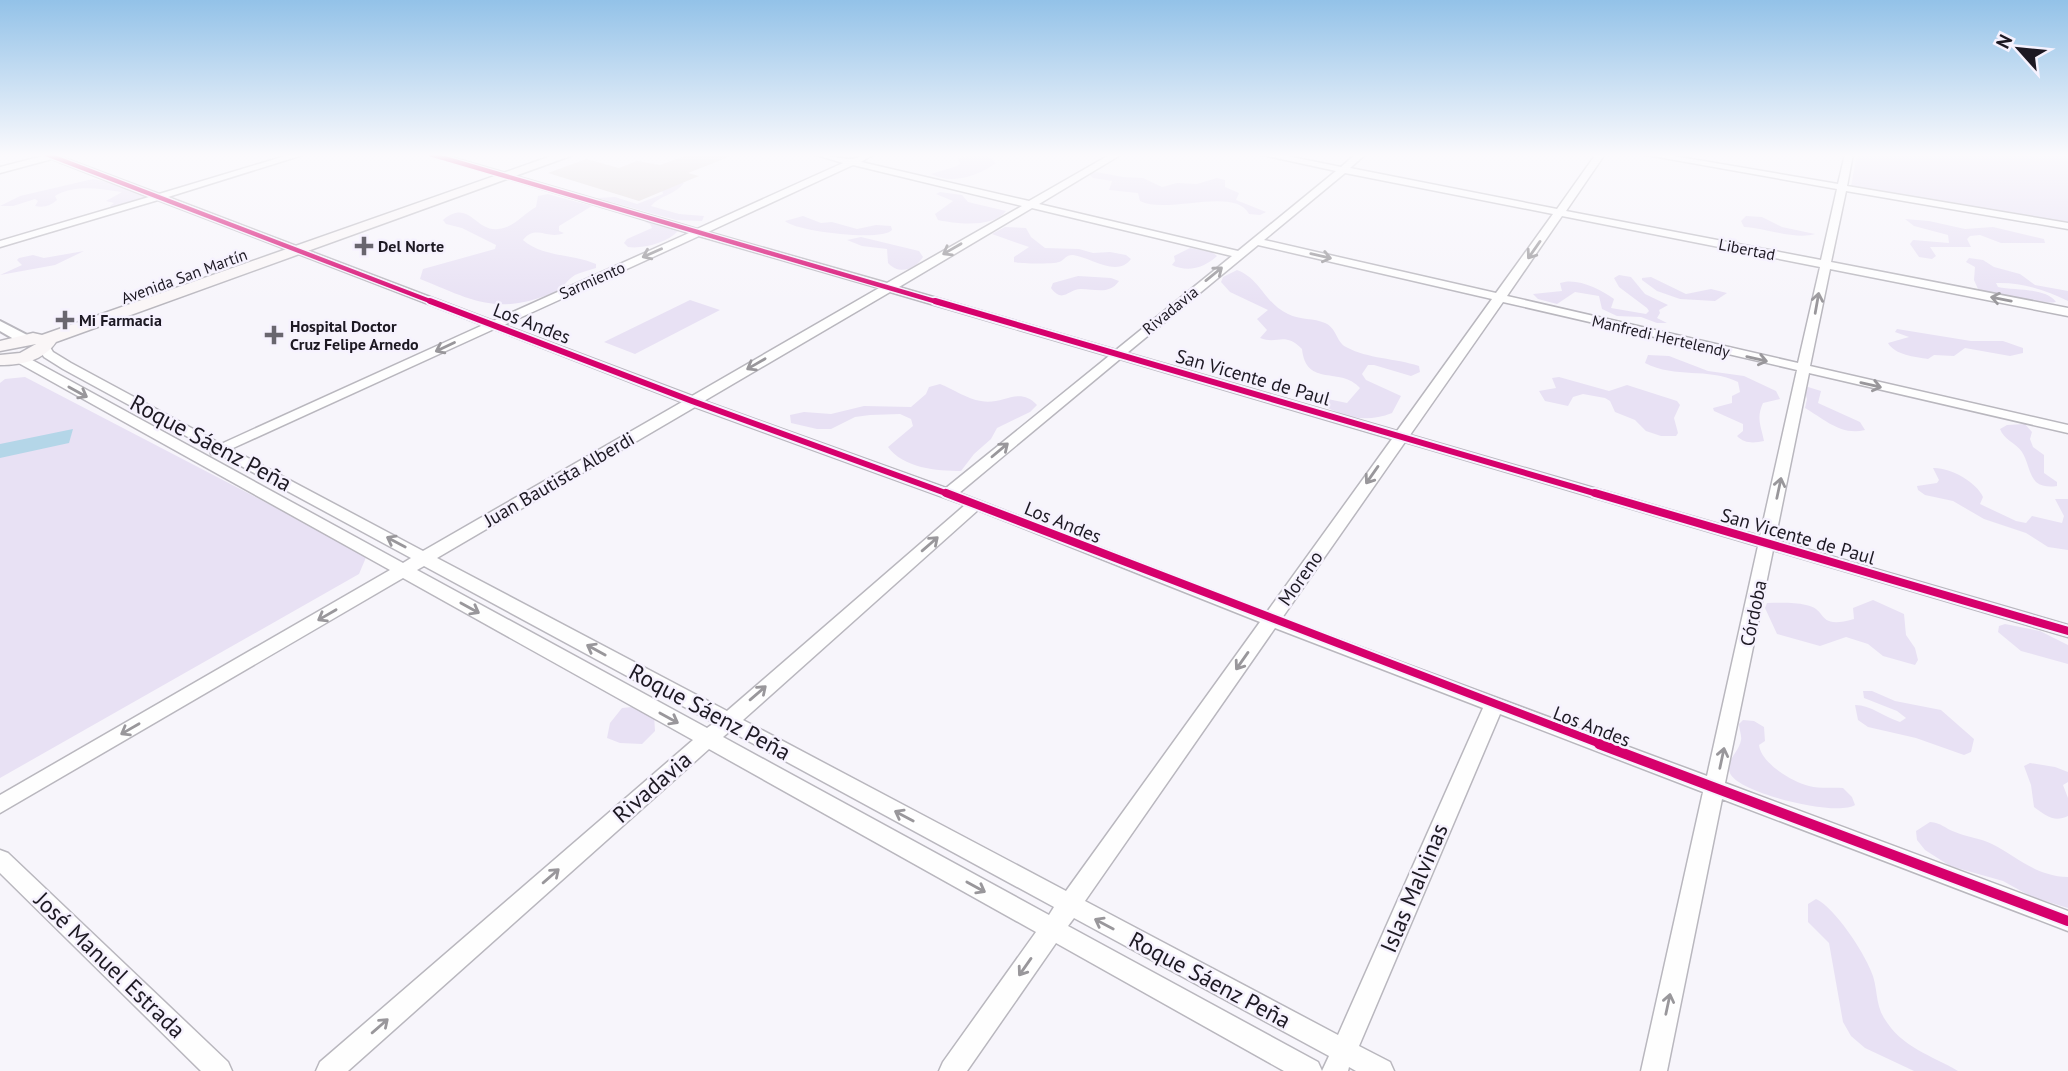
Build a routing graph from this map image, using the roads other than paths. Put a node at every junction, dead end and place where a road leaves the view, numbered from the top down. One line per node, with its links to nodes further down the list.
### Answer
1 (135, 204): 16 (street)
2 (177, 204): 17 (street, Los Andes)
3 (429, 204): 17 (main road, Avenida San Martín)
4 (600, 204): 14 (street, San Vicente de Paul)
5 (760, 204): 14 (street, Sarmiento)
6 (1029, 204): 18 (street); 20 (street, Juan Bautista Alberdi, one-way to 20)
7 (1301, 204): 15 (street, Rivadavia)
8 (1519, 204): 12 (street, Libertad)
9 (1566, 204): 12 (street, Moreno)
10 (1838, 204): 19 (street, Córdoba)
11 (1940, 204): 13 (street)
12 (1560, 212): 19 (street, Libertad); 21 (street, Moreno, one-way to 21)
13 (2068, 226)
14 (698, 232): 20 (street, San Vicente de Paul); 24 (street, Sarmiento, one-way to 24)
15 (1254, 241): 18 (street, Rivadavia); 21 (street, Manfredi Hertelendy, one-way to 21)
16 (0, 244)
17 (298, 250): 24 (street, Los Andes); 26 (main road, Avenida San Martín)
18 (1238, 254): 27 (street, Rivadavia, one-way to 18)
19 (1824, 264): 22 (street, Libertad, one-way to 19); 29 (street, Córdoba, one-way to 19)
20 (887, 287): 27 (street, San Vicente de Paul); 30 (street, Juan Bautista Alberdi, one-way to 30)
21 (1500, 298): 29 (street, Manfredi Hertelendy, one-way to 29); 32 (street, Moreno)
22 (2068, 312)
23 (0, 325): 25 (street)
24 (493, 325): 30 (street, Los Andes); 33 (street, Sarmiento, one-way to 33)
25 (24, 339): 26 (main road); 28 (main road)
26 (45, 344): 28 (main road, Avenida San Martín); 33 (street, Roque Sáenz Peña)
27 (1117, 354): 32 (street, San Vicente de Paul); 35 (street, Rivadavia, one-way to 27)
28 (6, 359): 34 (street, Roque Sáenz Peña, one-way to 34)
29 (1804, 370): 31 (street, Manfredi Hertelendy, one-way to 31); 37 (street, Córdoba, one-way to 29)
30 (692, 401): 35 (street, Los Andes); 38 (street, Juan Bautista Alberdi)
31 (2068, 429)
32 (1399, 436): 37 (street, San Vicente de Paul); 40 (street, Moreno, one-way to 40)
33 (220, 449): 34 (street, Sarmiento); 38 (street, Roque Sáenz Peña, one-way to 33)
34 (200, 459): 39 (street, Roque Sáenz Peña)
35 (948, 494): 36 (street, Los Andes)
36 (976, 504): 40 (street, Los Andes); 43 (street, Rivadavia, one-way to 36)
37 (1768, 544): 41 (street, San Vicente de Paul); 45 (street, Córdoba, one-way to 37)
38 (426, 557): 39 (street, Juan Bautista Alberdi); 43 (street, Roque Sáenz Peña, one-way to 38)
39 (402, 571): 44 (street, Roque Sáenz Peña, one-way to 44); 46 (street, Juan Bautista Alberdi, one-way to 46)
40 (1270, 620): 42 (street, Los Andes); 48 (street, Moreno, one-way to 48)
41 (2068, 631)
42 (1494, 705): 45 (street, Los Andes); 51 (street, Islas Malvinas)
43 (726, 721): 44 (street, Rivadavia); 48 (street, Roque Sáenz Peña, one-way to 43)
44 (706, 738): 50 (street, Roque Sáenz Peña, one-way to 50); 53 (street, Rivadavia, one-way to 44)
45 (1715, 789): 49 (street, Los Andes); 57 (street, Córdoba, one-way to 45)
46 (0, 805)
47 (0, 859): 52 (street, José Manuel Estrada)
48 (1069, 905): 50 (street, Moreno); 51 (street, Roque Sáenz Peña, one-way to 48)
49 (2068, 921)
50 (1052, 929): 54 (street, Moreno, one-way to 54); 55 (street, Roque Sáenz Peña)
51 (1340, 1061): 56 (street, Roque Sáenz Peña)
52 (219, 1071)
53 (329, 1071)
54 (952, 1071)
55 (1309, 1071)
56 (1381, 1071)
57 (1654, 1071)

